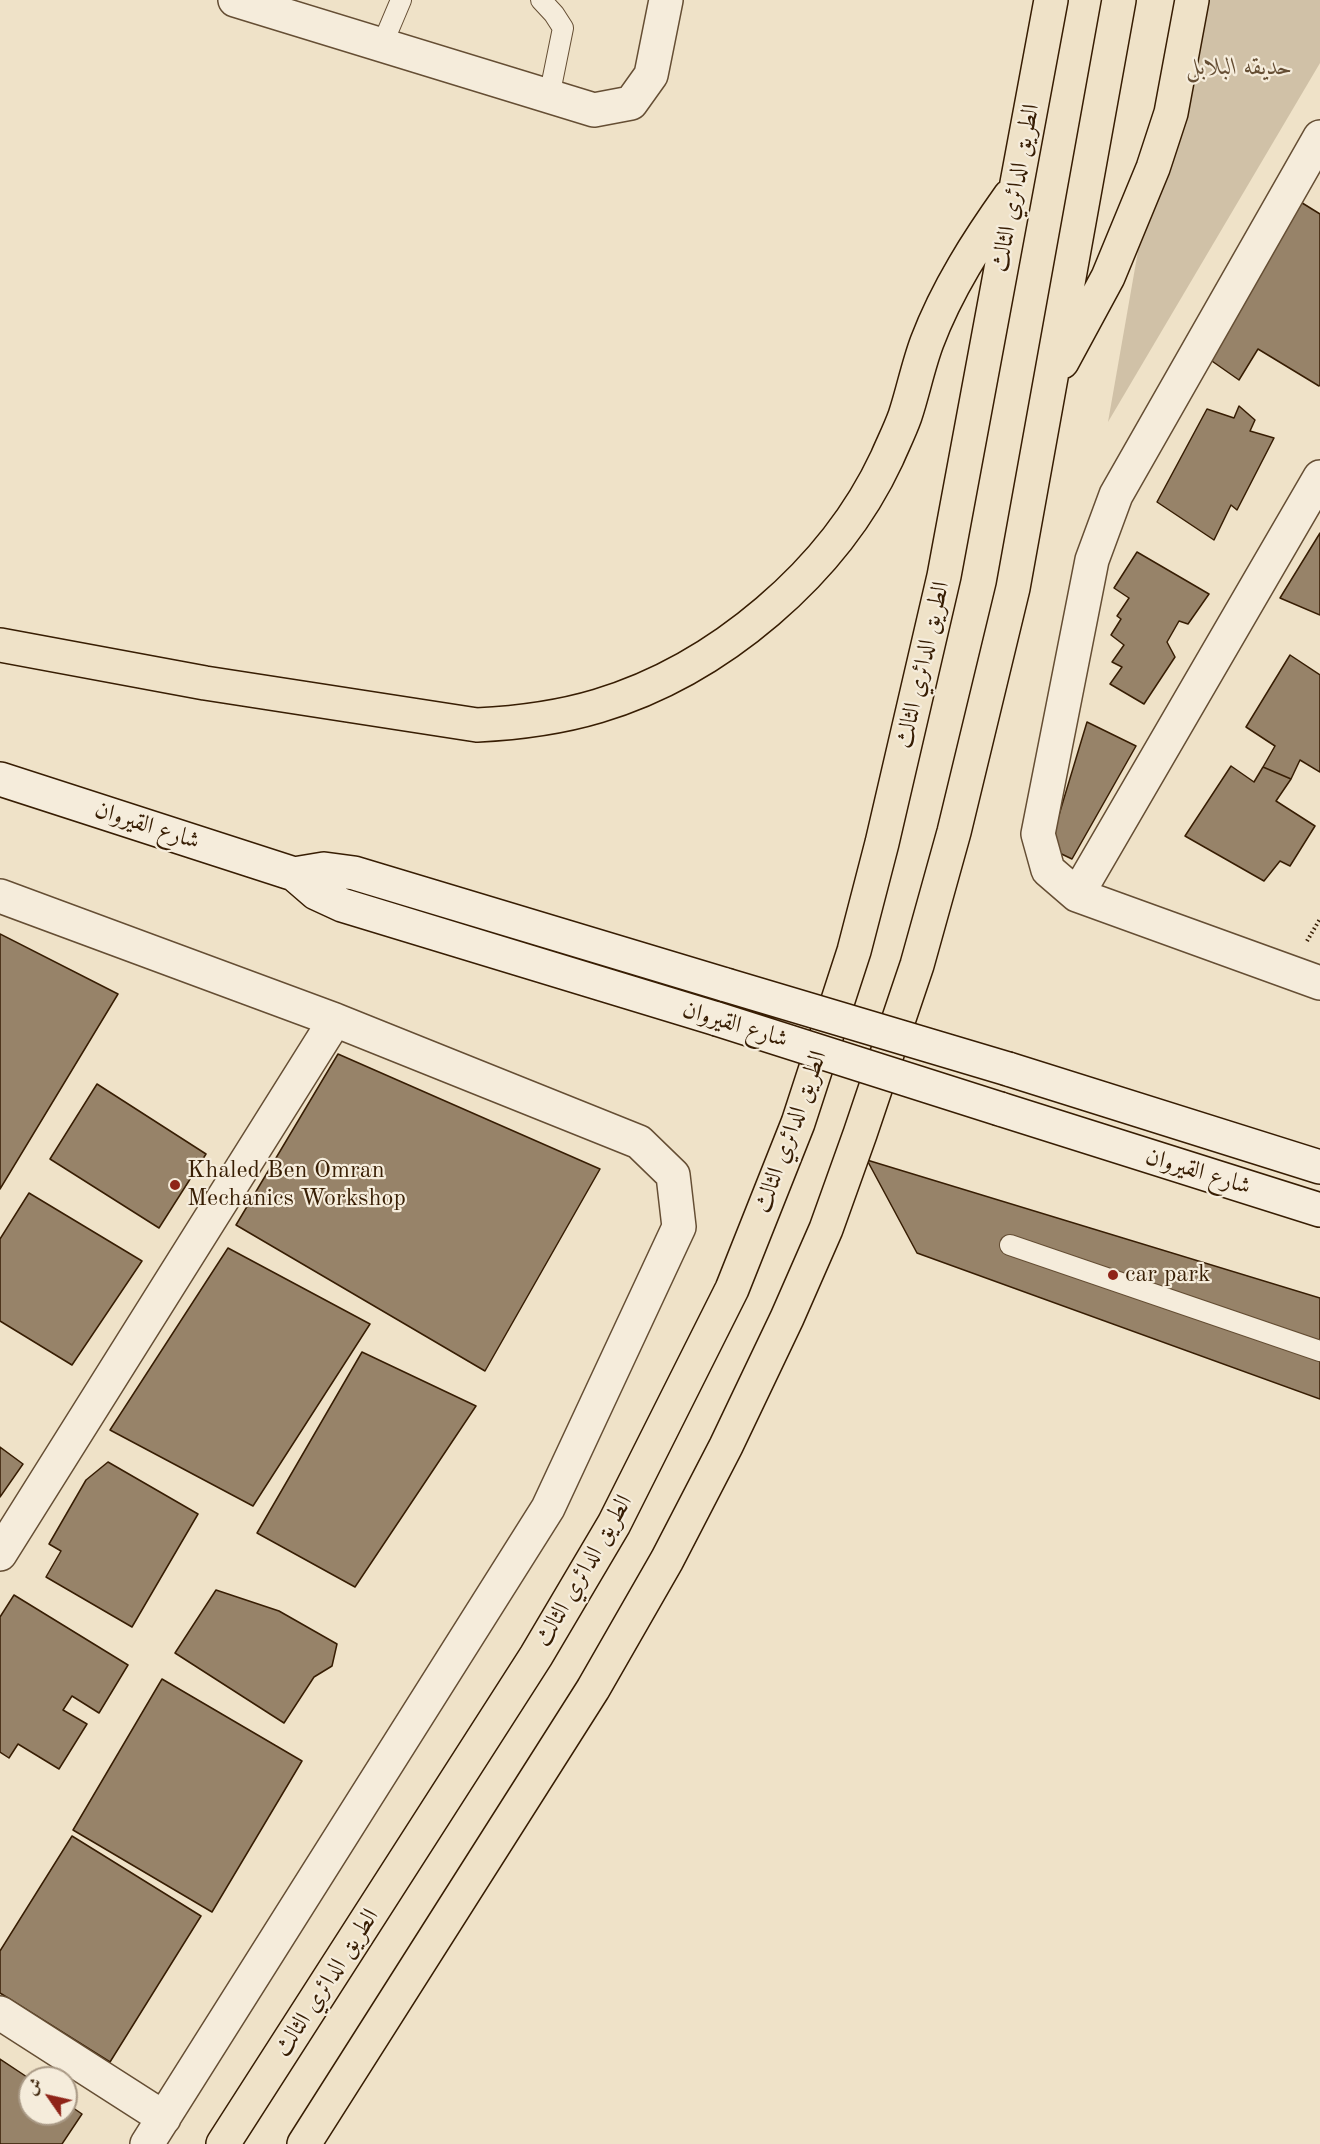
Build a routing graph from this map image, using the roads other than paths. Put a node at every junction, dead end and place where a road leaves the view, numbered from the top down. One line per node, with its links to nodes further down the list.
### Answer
1 (401, 0): 8 (lane)
2 (541, 0): 9 (lane)
3 (666, 0): 9 (street)
4 (1052, 0): 11 (highway, الطريق الدائري الثالث)
5 (1119, 0): 12 (highway)
6 (1192, 0): 12 (highway)
7 (256, 3): 8 (street)
8 (382, 45): 9 (street)
9 (549, 97)
10 (1320, 137): 17 (street)
11 (1017, 188): 14 (highway); 28 (highway, الطريق الدائري الثالث)
12 (1050, 382): 29 (highway)
13 (1320, 477): 17 (street)
14 (0, 645)
15 (0, 779): 16 (street, شارع القيروان)
16 (294, 874): 21 (street, شارع القيروان, bridge); 22 (street, شارع القيروان, bridge)
17 (1077, 895): 19 (street)
18 (0, 896): 20 (street)
19 (1320, 983)
20 (335, 1020): 25 (street); 27 (street)
21 (1320, 1167)
22 (1320, 1210)
23 (1010, 1245): 24 (lane)
24 (1320, 1351)
25 (0, 1554)
26 (0, 2013): 27 (street)
27 (156, 2131)
28 (224, 2144)
29 (304, 2144)

